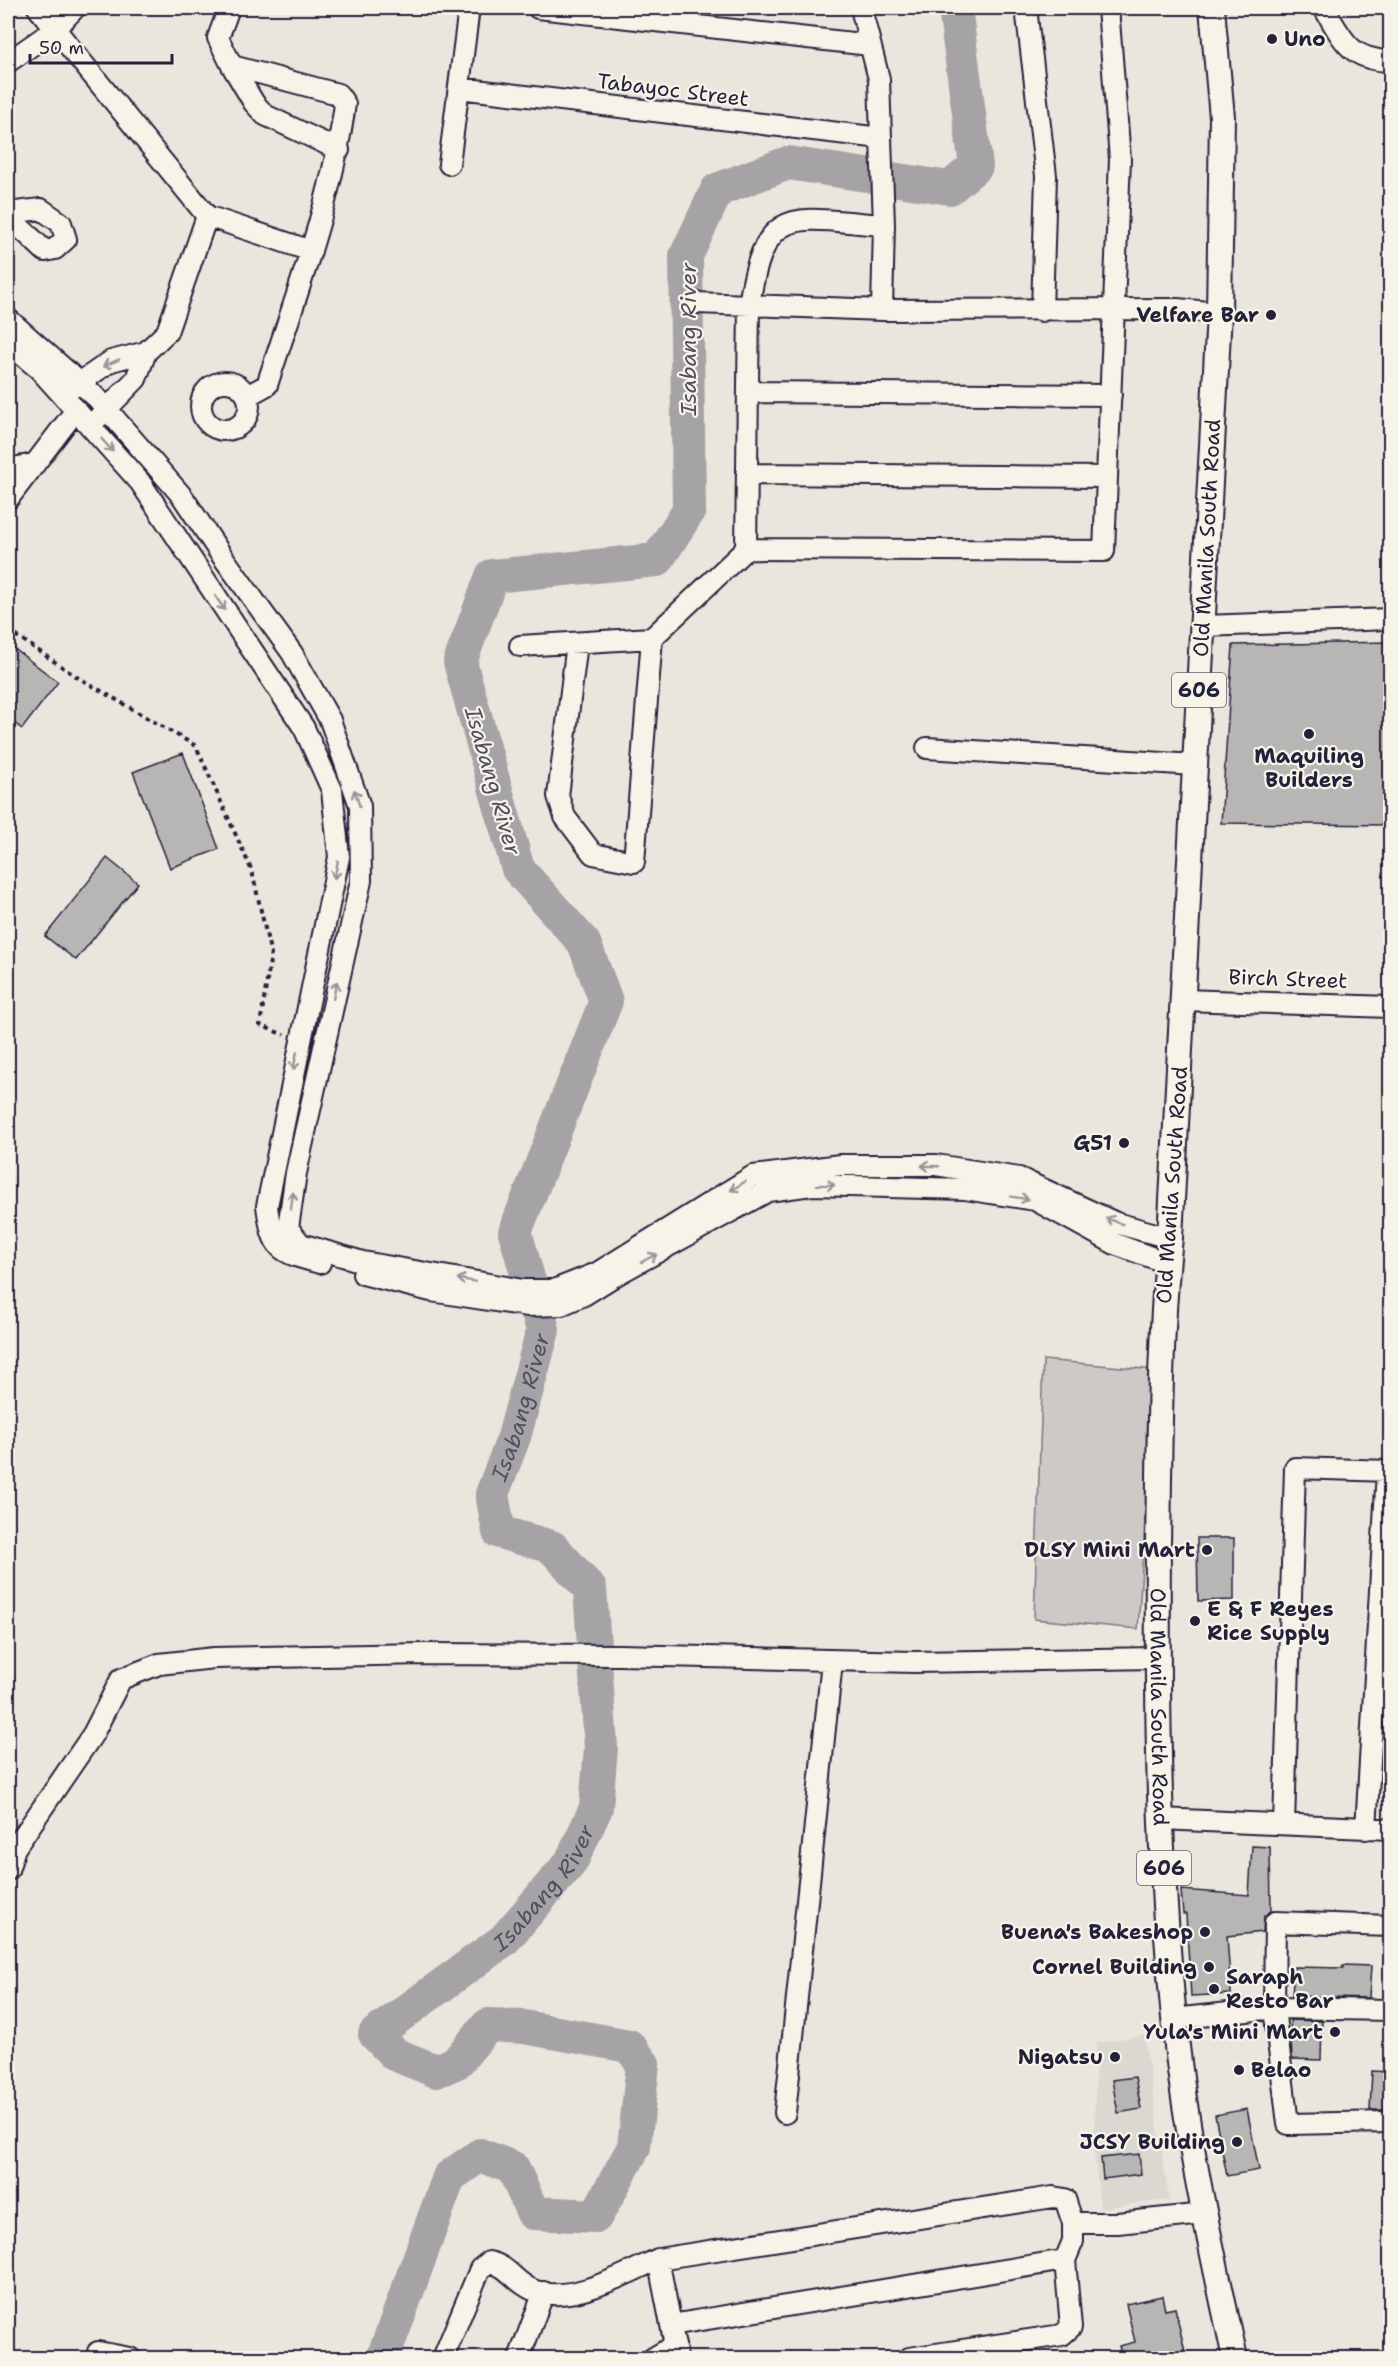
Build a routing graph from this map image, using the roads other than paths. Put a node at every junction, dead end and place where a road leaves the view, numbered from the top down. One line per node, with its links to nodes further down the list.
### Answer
1 (38, 8): 11 (street)
2 (75, 8): 11 (street)
3 (229, 8): 15 (street)
4 (469, 8): 16 (street)
5 (538, 8): 12 (street)
6 (861, 8): 12 (street)
7 (1026, 8): 27 (street)
8 (1108, 8): 25 (street)
9 (1212, 8): 28 (main road, Old Manila South Road / 606)
10 (1324, 8): 14 (street)
11 (54, 30): 13 (street); 20 (street)
12 (870, 45): 17 (street)
13 (8, 62)
14 (1390, 62)
15 (232, 66): 18 (street); 18 (street)
16 (459, 88): 17 (street, Tabayoc Street); 19 (street)
17 (881, 138): 21 (street)
18 (339, 150): 22 (street)
19 (449, 164)
20 (207, 216): 22 (street); 31 (street)
21 (884, 217): 24 (street); 26 (street)
22 (311, 251): 35 (street)
23 (696, 303): 24 (street)
24 (748, 305): 26 (street); 33 (street)
25 (1115, 309): 27 (street); 28 (street); 34 (street)
26 (882, 310): 27 (street)
27 (1042, 311)
28 (1219, 313): 46 (main road, Old Manila South Road / 606)
29 (8, 319): 32 (street)
30 (8, 343): 36 (street)
31 (146, 352): 32 (street, one-way to 32); 37 (street)
32 (79, 382): 36 (street); 37 (street)
33 (750, 392): 34 (street); 41 (street)
34 (1111, 395): 42 (street)
35 (247, 396)
36 (70, 403): 38 (street); 39 (street)
37 (108, 410): 38 (street); 50 (street)
38 (89, 425): 51 (street, one-way to 51)
39 (34, 464): 40 (street); 43 (street)
40 (8, 469)
41 (748, 474): 42 (street); 44 (street)
42 (1106, 477): 44 (street)
43 (8, 499)
44 (746, 549): 47 (street)
45 (1390, 619): 46 (street)
46 (1203, 626): 53 (main road, Old Manila South Road / 606)
47 (652, 638): 48 (street); 48 (street)
48 (577, 643): 49 (street)
49 (520, 646)
50 (306, 679): 51 (street); 57 (street, one-way to 50)
51 (281, 694): 56 (street, one-way to 56)
52 (927, 748): 53 (street)
53 (1195, 765): 54 (main road, Old Manila South Road / 606)
54 (1183, 1000): 55 (street, Birch Street); 58 (main road, Old Manila South Road / 606)
55 (1390, 1007)
56 (305, 1016): 57 (street); 60 (street, one-way to 60)
57 (327, 1023): 60 (street, one-way to 57)
58 (1170, 1238): 59 (main road, Old Manila South Road / 606); 61 (street, one-way to 61)
59 (1167, 1263): 61 (street, one-way to 59); 63 (main road, Old Manila South Road / 606)
60 (526, 1298): 61 (street)
61 (557, 1298)
62 (1389, 1471): 66 (street); 67 (street)
63 (1156, 1658): 64 (street); 65 (main road, Old Manila South Road / 606)
64 (832, 1661): 69 (street); 74 (street)
65 (1161, 1818): 66 (street); 73 (main road, Old Manila South Road / 606)
66 (1284, 1824): 67 (street)
67 (1366, 1829): 68 (street)
68 (1390, 1829)
69 (8, 1870)
70 (1390, 1926): 71 (street)
71 (1274, 2008): 72 (street); 73 (street); 75 (street)
72 (1390, 2010)
73 (1174, 2019): 76 (main road, Old Manila South Road / 606)
74 (785, 2113)
75 (1390, 2122)
76 (1204, 2214): 77 (street); 89 (main road, Old Manila South Road / 606)
77 (1073, 2223): 78 (street); 79 (street)
78 (658, 2259): 80 (street); 81 (street)
79 (1065, 2260): 81 (street); 88 (street)
80 (544, 2292): 85 (street); 86 (street)
81 (671, 2325): 83 (street)
82 (98, 2352): 84 (street)
83 (676, 2352): 87 (street)
84 (128, 2358)
85 (443, 2358)
86 (519, 2358)
87 (653, 2358)
88 (909, 2358)
89 (1234, 2358)

